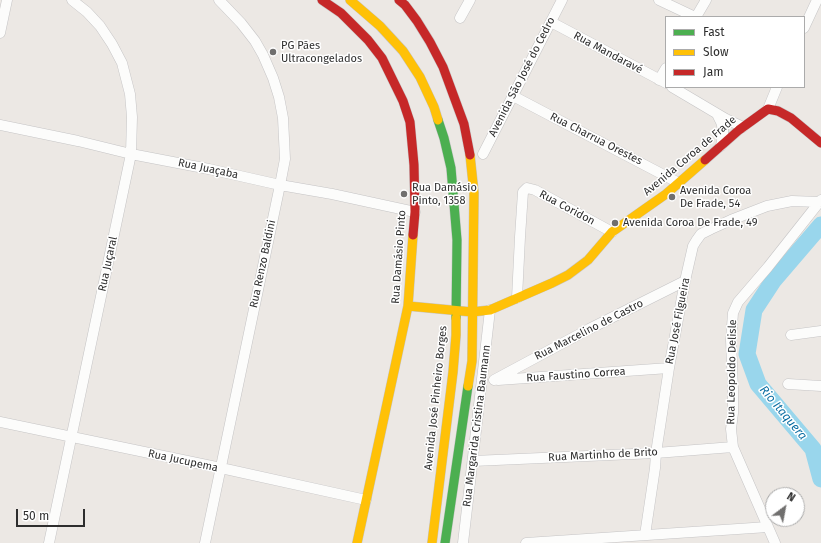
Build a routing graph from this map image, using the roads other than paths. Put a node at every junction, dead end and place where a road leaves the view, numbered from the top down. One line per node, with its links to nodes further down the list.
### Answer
1 (7, 0): 17 (street)
2 (72, 0): 28 (street, Rua Juçaral)
3 (218, 0): 31 (street, Rua Renzo Baldini)
4 (322, 0): 33 (main road, Rua Damásio Pinto)
5 (350, 0): 38 (main road, Avenida José Pinheiro Borges)
6 (470, 0): 14 (street)
7 (562, 0): 15 (street, Avenida São José do Cedro)
8 (659, 0): 12 (street)
9 (706, 0): 13 (street)
10 (817, 0): 16 (street)
11 (403, 2): 40 (main road)
12 (694, 16)
13 (697, 16)
14 (460, 18)
15 (551, 22): 18 (street, Rua Mandaravé); 21 (street, Avenida São José do Cedro)
16 (805, 26)
17 (0, 33)
18 (663, 82)
19 (674, 88): 23 (street)
20 (777, 88): 22 (street)
21 (513, 96): 29 (street, Avenida São José do Cedro); 30 (street, Rua Charrua Orestes)
22 (768, 109): 25 (main road, Avenida Coroa de Frade); 26 (main road)
23 (717, 114): 25 (street); 27 (street)
24 (0, 125): 28 (street, Rua Juaçaba)
25 (743, 127): 27 (main road, Avenida Coroa de Frade)
26 (821, 143)
27 (720, 146): 30 (main road, Avenida Coroa de Frade)
28 (131, 154): 31 (street, Rua Juaçaba); 49 (street, Rua Juçaral)
29 (482, 154)
30 (679, 183): 34 (main road, Avenida Coroa de Frade)
31 (280, 185): 33 (street, Rua Juaçaba); 53 (street, Rua Renzo Baldini)
32 (820, 201): 35 (street, Rua José Filgueira); 50 (street, Rua Leopoldo Delisle)
33 (415, 212): 37 (main road, Rua Damásio Pinto)
34 (612, 232): 36 (main road, Avenida Coroa de Frade); 36 (street, Rua Coridon)
35 (685, 281): 43 (street, Rua José Filgueira); 45 (street, Rua Marcelino de Castro)
36 (518, 298): 39 (main road, Avenida Coroa de Frade)
37 (408, 306): 38 (main road, Avenida Coroa de Frade); 54 (main road, Rua Damásio Pinto)
38 (456, 310): 40 (main road, Avenida Coroa de Frade); 61 (main road, Avenida José Pinheiro Borges)
39 (490, 310): 40 (main road, Avenida Coroa de Frade); 44 (street, Rua Margarida Cristina Baumann)
40 (472, 312): 62 (main road)
41 (821, 331): 42 (street)
42 (791, 335)
43 (669, 368): 45 (street, Rua Faustino Correa); 51 (street, Rua José Filgueira)
44 (482, 380): 45 (street, Rua Faustino Correa); 52 (street, Rua Margarida Cristina Baumann)
45 (494, 380)
46 (788, 384): 47 (street)
47 (821, 386)
48 (0, 422): 49 (street, Rua Jucupema)
49 (71, 438): 53 (street, Rua Jucupema); 58 (street, Rua Juçaral)
50 (733, 447): 51 (street, Rua Martinho de Brito); 55 (street, Rua Leopoldo Delisle)
51 (656, 453): 52 (street, Rua Martinho de Brito); 57 (street, Rua José Filgueira)
52 (473, 462): 63 (street, Rua Margarida Cristina Baumann)
53 (221, 468): 54 (street, Rua Jucupema); 59 (street, Rua Renzo Baldini)
54 (366, 500): 60 (main road, Rua Damásio Pinto)
55 (765, 520)
56 (768, 527): 57 (street); 65 (street, Rua Leopoldo Delisle)
57 (645, 535): 64 (street)
58 (49, 543)
59 (205, 543)
60 (357, 543)
61 (432, 543)
62 (445, 543)
63 (463, 543)
64 (526, 543)
65 (775, 543)

